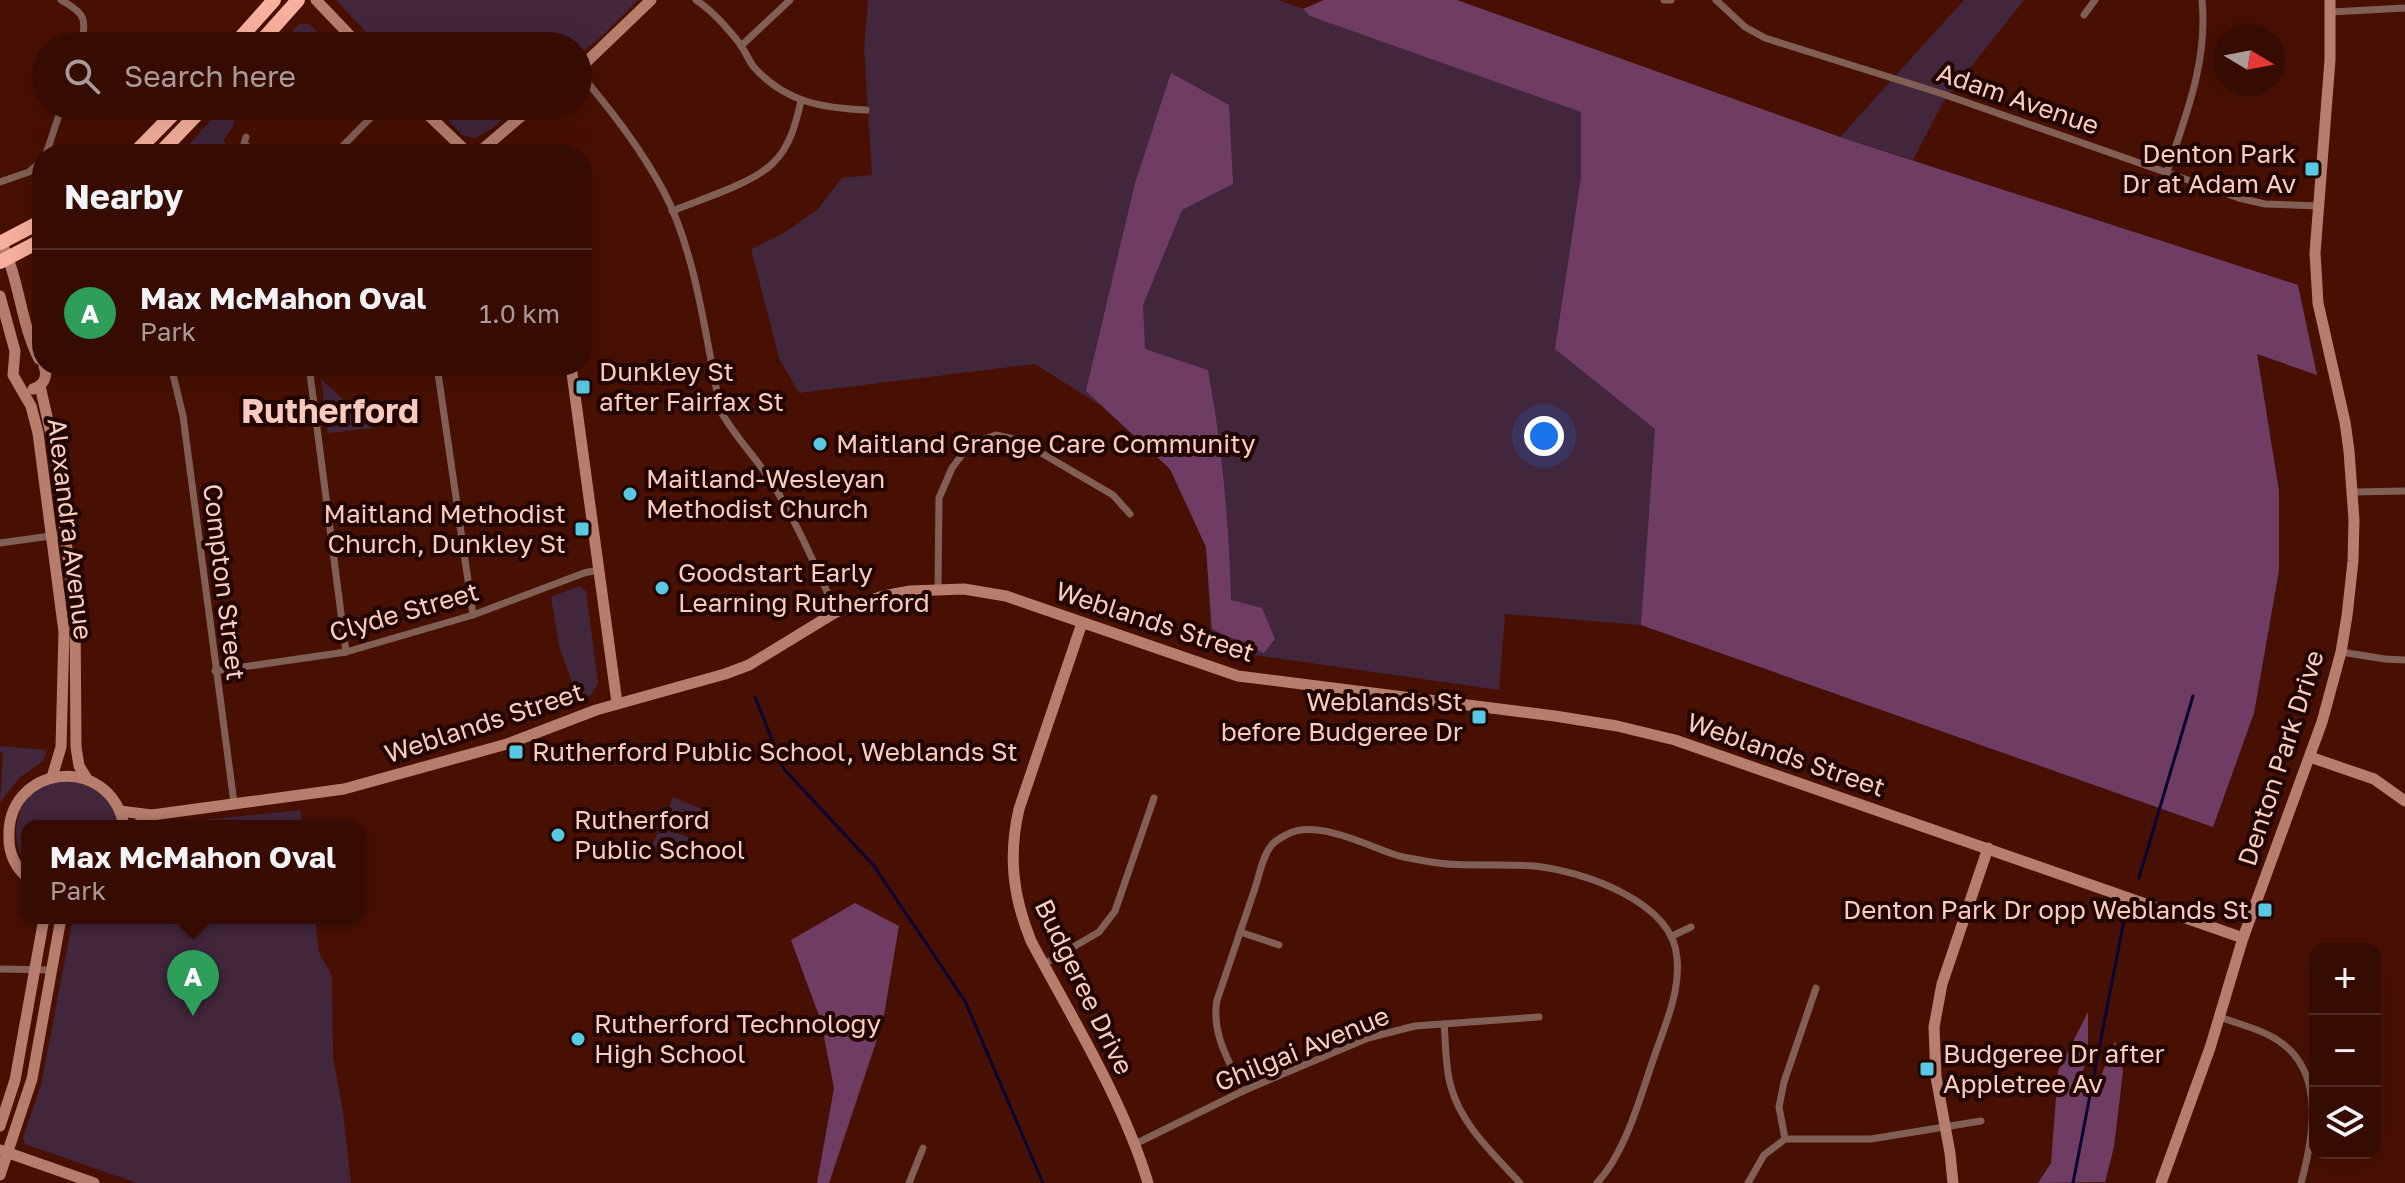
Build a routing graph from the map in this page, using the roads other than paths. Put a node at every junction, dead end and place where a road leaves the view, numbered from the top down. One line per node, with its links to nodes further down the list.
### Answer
1 (61, 0): 16 (street)
2 (274, 0): 17 (highway)
3 (298, 0): 18 (highway)
4 (316, 0): 19 (street)
5 (651, 0): 21 (street)
6 (696, 0): 20 (street)
7 (790, 0): 20 (street)
8 (1664, 0): 9 (street)
9 (1671, 0)
10 (1716, 0): 40 (street, Adam Avenue)
11 (2095, 0): 15 (street)
12 (2202, 0): 40 (street)
13 (2330, 6): 14 (street); 42 (street, Denton Park Drive)
14 (2405, 8)
15 (2084, 15)
16 (84, 32)
17 (245, 32)
18 (269, 32)
19 (347, 32)
20 (741, 46): 23 (street)
21 (592, 57)
22 (592, 88): 43 (street)
23 (801, 101): 24 (street); 43 (street)
24 (866, 110)
25 (57, 120): 32 (street)
26 (167, 120): 33 (highway)
27 (192, 120): 34 (highway)
28 (368, 120): 36 (street)
29 (434, 120): 37 (street)
30 (517, 120): 38 (street)
31 (246, 137): 35 (street)
32 (49, 144)
33 (144, 144)
34 (169, 144)
35 (245, 144)
36 (345, 144)
37 (459, 144)
38 (489, 144)
39 (32, 169): 41 (street)
40 (2167, 172): 42 (street, Adam Avenue)
41 (0, 182)
42 (2318, 206): 61 (street, Denton Park Drive)
43 (672, 211): 68 (street)
44 (32, 226): 45 (highway)
45 (1, 242): 47 (street)
46 (32, 245): 47 (highway)
47 (5, 260): 50 (street)
48 (0, 296): 49 (street)
49 (4, 324): 52 (street)
50 (32, 344)
51 (32, 358): 52 (street)
52 (15, 364): 58 (street)
53 (41, 376): 59 (street)
54 (173, 376): 74 (street, Compton Street)
55 (310, 376): 71 (street)
56 (438, 376): 69 (street)
57 (572, 376): 66 (street)
58 (18, 385): 59 (street); 64 (street, Alexandra Avenue)
59 (40, 386): 63 (street, Alexandra Avenue)
60 (2405, 491): 61 (street)
61 (2353, 492): 72 (street, Denton Park Drive)
62 (1130, 514): 67 (street)
63 (65, 534): 64 (street); 78 (street, Alexandra Avenue)
64 (51, 536): 65 (street); 77 (street, Alexandra Avenue)
65 (0, 543)
66 (598, 570): 69 (street, Clyde Street); 75 (street)
67 (938, 589): 68 (street, Weblands Street); 70 (street, Weblands Street)
68 (836, 612): 75 (street, Weblands Street)
69 (473, 615): 71 (street, Clyde Street)
70 (1082, 623): 89 (street, Weblands Street); 98 (street, Budgeree Drive)
71 (346, 652): 74 (street, Clyde Street)
72 (2341, 652): 73 (street); 76 (street, Denton Park Drive)
73 (2405, 660)
74 (215, 671): 81 (street, Compton Street)
75 (617, 703): 81 (street, Weblands Street)
76 (2310, 757): 80 (street); 96 (street, Denton Park Drive)
77 (52, 777): 78 (street); 84 (street)
78 (87, 779): 82 (street)
79 (1154, 798): 98 (street)
80 (2405, 801)
81 (234, 803): 83 (street, Weblands Street)
82 (120, 811): 83 (street, Weblands Street); 85 (street)
83 (152, 815): 86 (street, Weblands Street)
84 (11, 816): 87 (street); 88 (street)
85 (122, 820)
86 (144, 820)
87 (0, 823)
88 (5, 845): 90 (street)
89 (1988, 848): 96 (street, Weblands Street); 109 (street)
90 (21, 870)
91 (43, 924): 100 (street)
92 (60, 924): 101 (street)
93 (1691, 927): 95 (street)
94 (1240, 932): 95 (street); 97 (street); 106 (street)
95 (1672, 936): 119 (street)
96 (2243, 938): 104 (street, Denton Park Drive)
97 (1279, 945)
98 (1044, 964): 111 (street, Budgeree Drive)
99 (0, 969): 100 (street)
100 (36, 969): 101 (street); 108 (street)
101 (52, 970): 113 (street)
102 (1816, 988): 110 (street)
103 (1539, 1017): 105 (street, Ghilgai Avenue)
104 (2220, 1017): 122 (street, Denton Park Drive); 123 (street)
105 (1444, 1024): 106 (street, Ghilgai Avenue); 118 (street)
106 (1243, 1091): 111 (street, Ghilgai Avenue)
107 (1981, 1121): 109 (street)
108 (0, 1126)
109 (1945, 1127): 110 (street); 121 (street)
110 (1785, 1139): 120 (street)
111 (1135, 1144): 117 (street, Budgeree Drive)
112 (923, 1148): 116 (street)
113 (4, 1152): 114 (street); 115 (street)
114 (0, 1175)
115 (94, 1183)
116 (909, 1183)
117 (1148, 1183)
118 (1520, 1183)
119 (1597, 1183)
120 (1748, 1183)
121 (1953, 1183)
122 (2161, 1183)
123 (2301, 1183)

